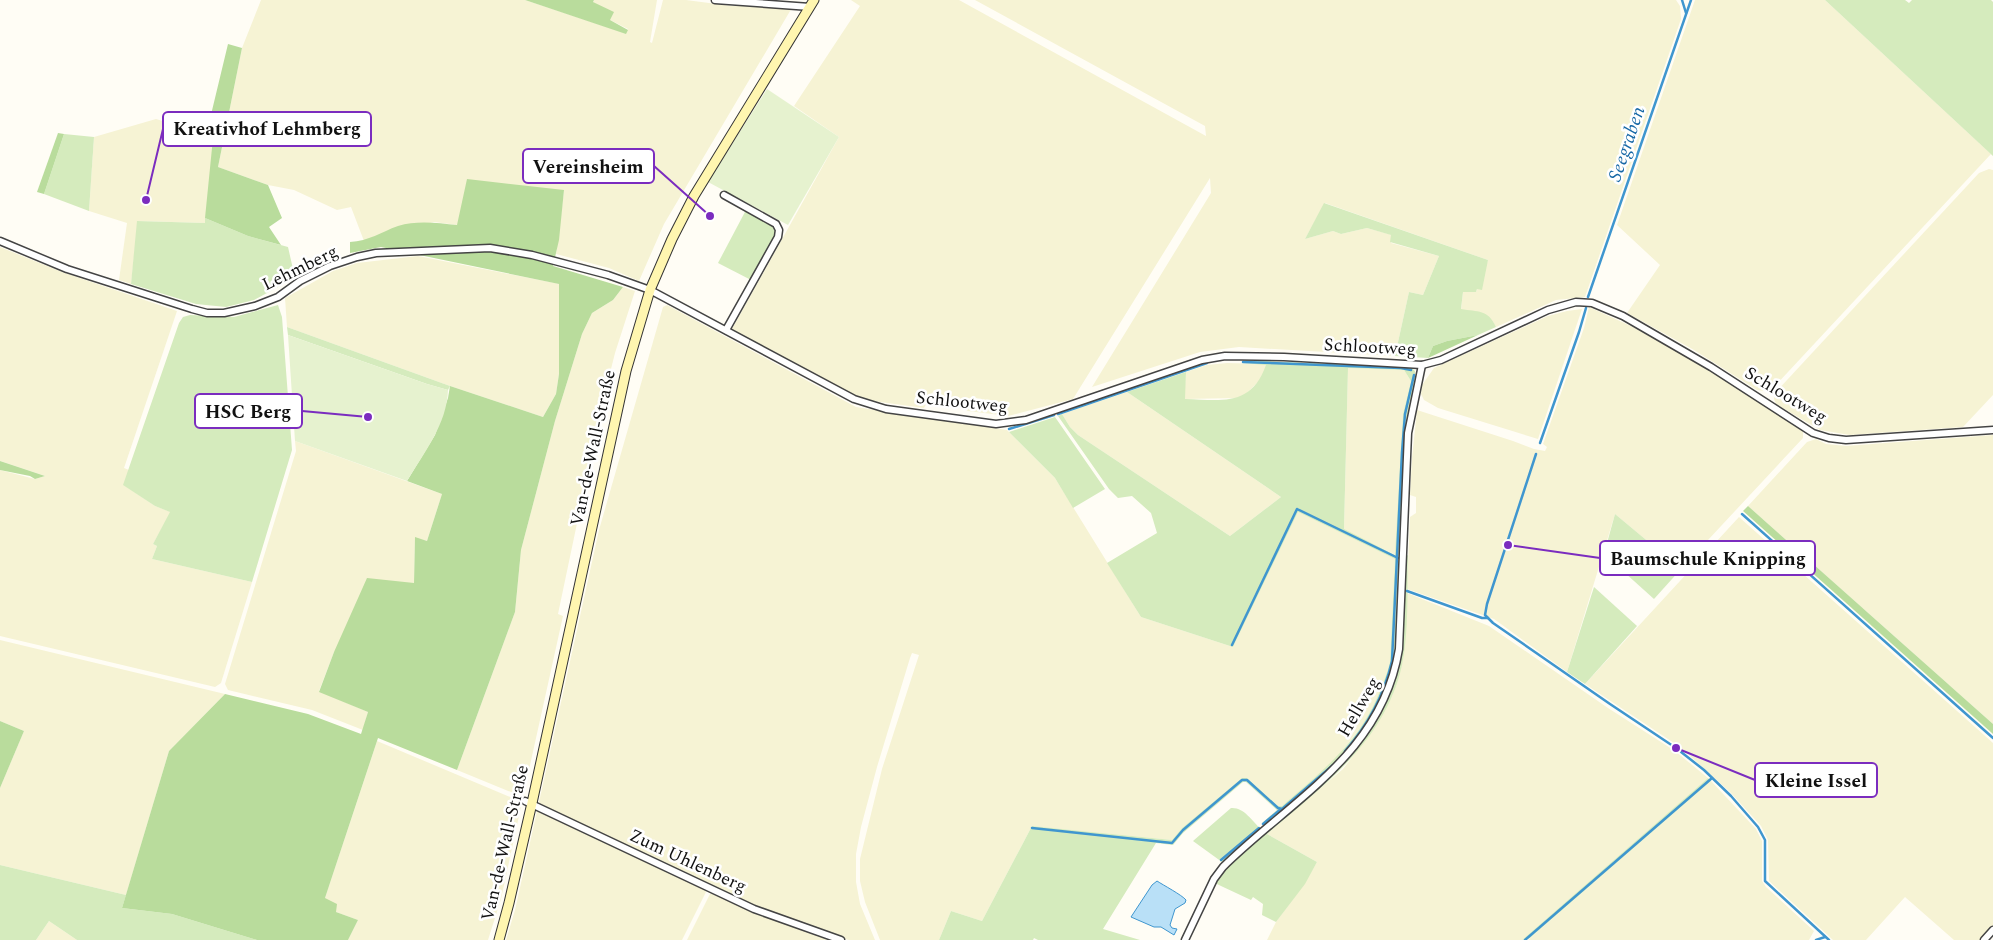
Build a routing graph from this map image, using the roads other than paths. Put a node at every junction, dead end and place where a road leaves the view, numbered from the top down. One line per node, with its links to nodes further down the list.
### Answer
1 (715, 0): 2 (street)
2 (812, 3): 5 (main road, Van-de-Wall-Straße)
3 (724, 195): 6 (street)
4 (0, 241): 5 (street, Lehmberg)
5 (650, 290): 6 (street, Schlootweg); 9 (main road, Van-de-Wall-Straße)
6 (726, 330): 7 (street, Schlootweg)
7 (1422, 365): 8 (street, Schlootweg); 13 (street, Hellweg)
8 (1993, 430)
9 (528, 802): 11 (main road, Van-de-Wall-Straße); 12 (street, Zum Uhlenberg)
10 (1993, 930): 14 (street)
11 (499, 940)
12 (841, 940)
13 (1185, 940)
14 (1984, 940)

